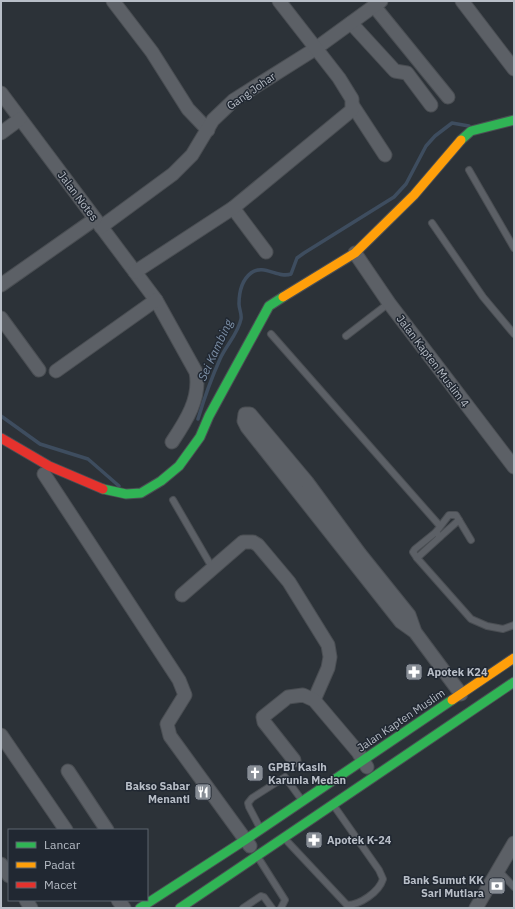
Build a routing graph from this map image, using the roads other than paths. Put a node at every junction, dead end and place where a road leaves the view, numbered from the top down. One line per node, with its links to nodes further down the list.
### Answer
1 (113, 1): 14 (street)
2 (279, 1): 6 (street)
3 (462, 1): 7 (street)
4 (377, 4): 5 (street, Gang Johar); 9 (street)
5 (351, 22): 6 (street, Gang Johar); 11 (street)
6 (315, 49): 10 (street); 14 (street, Gang Johar)
7 (514, 68)
8 (1, 93): 12 (street, Jalan Notes)
9 (448, 97)
10 (353, 106): 16 (street); 18 (street)
11 (430, 106)
12 (20, 119): 15 (street); 19 (street, Jalan Notes)
13 (514, 120): 23 (main road)
14 (208, 130): 19 (street, Gang Johar)
15 (1, 133)
16 (385, 155)
17 (469, 170): 21 (lane)
18 (233, 208): 22 (street); 24 (street)
19 (98, 223): 24 (street, Jalan Notes); 25 (street, Gang Johar)
20 (432, 223): 30 (lane)
21 (514, 248)
22 (266, 252)
23 (355, 253): 27 (street, Jalan Kapten Muslim 4); 34 (main road)
24 (135, 272): 26 (street, Jalan Notes)
25 (1, 286)
26 (156, 300): 33 (street); 35 (street, Jalan Notes)
27 (389, 303): 31 (lane); 36 (street, Jalan Kapten Muslim 4)
28 (1, 318): 32 (street)
29 (271, 334): 41 (lane)
30 (514, 334)
31 (346, 336)
32 (39, 370)
33 (56, 371)
34 (1, 438)
35 (172, 442)
36 (514, 467)
37 (44, 474): 62 (street)
38 (302, 487): 38 (street); 49 (street)
39 (173, 500): 44 (lane)
40 (459, 520): 41 (lane); 42 (lane); 43 (lane)
41 (440, 526): 42 (lane)
42 (438, 535): 46 (lane)
43 (471, 540)
44 (213, 570): 45 (street); 50 (street)
45 (182, 595)
46 (514, 625)
47 (514, 658): 49 (main road, Jalan Kapten Muslim)
48 (514, 682): 55 (main road)
49 (461, 694): 53 (main road, Jalan Kapten Muslim)
50 (314, 700): 52 (street); 53 (street)
51 (1, 736): 58 (street)
52 (294, 760)
53 (364, 760): 55 (street); 56 (main road, Jalan Kapten Muslim)
54 (68, 771): 59 (street)
55 (374, 779): 57 (main road)
56 (302, 800): 60 (main road, Jalan Kapten Muslim); 60 (lane)
57 (333, 804): 61 (main road); 61 (lane)
58 (65, 829)
59 (106, 829)
60 (261, 829): 62 (main road, Jalan Kapten Muslim)
61 (285, 839): 64 (main road)
62 (245, 840): 64 (street); 69 (main road, Jalan Kapten Muslim)
63 (514, 843): 66 (street)
64 (258, 857): 71 (main road); 74 (lane)
65 (1, 864): 67 (street)
66 (498, 870): 68 (lane); 75 (street)
67 (8, 874)
68 (514, 887)
69 (152, 898): 70 (main road, Jalan Kapten Muslim)
70 (140, 908)
71 (180, 908)
72 (243, 908): 73 (lane)
73 (272, 908)
74 (281, 908)
75 (476, 908)

